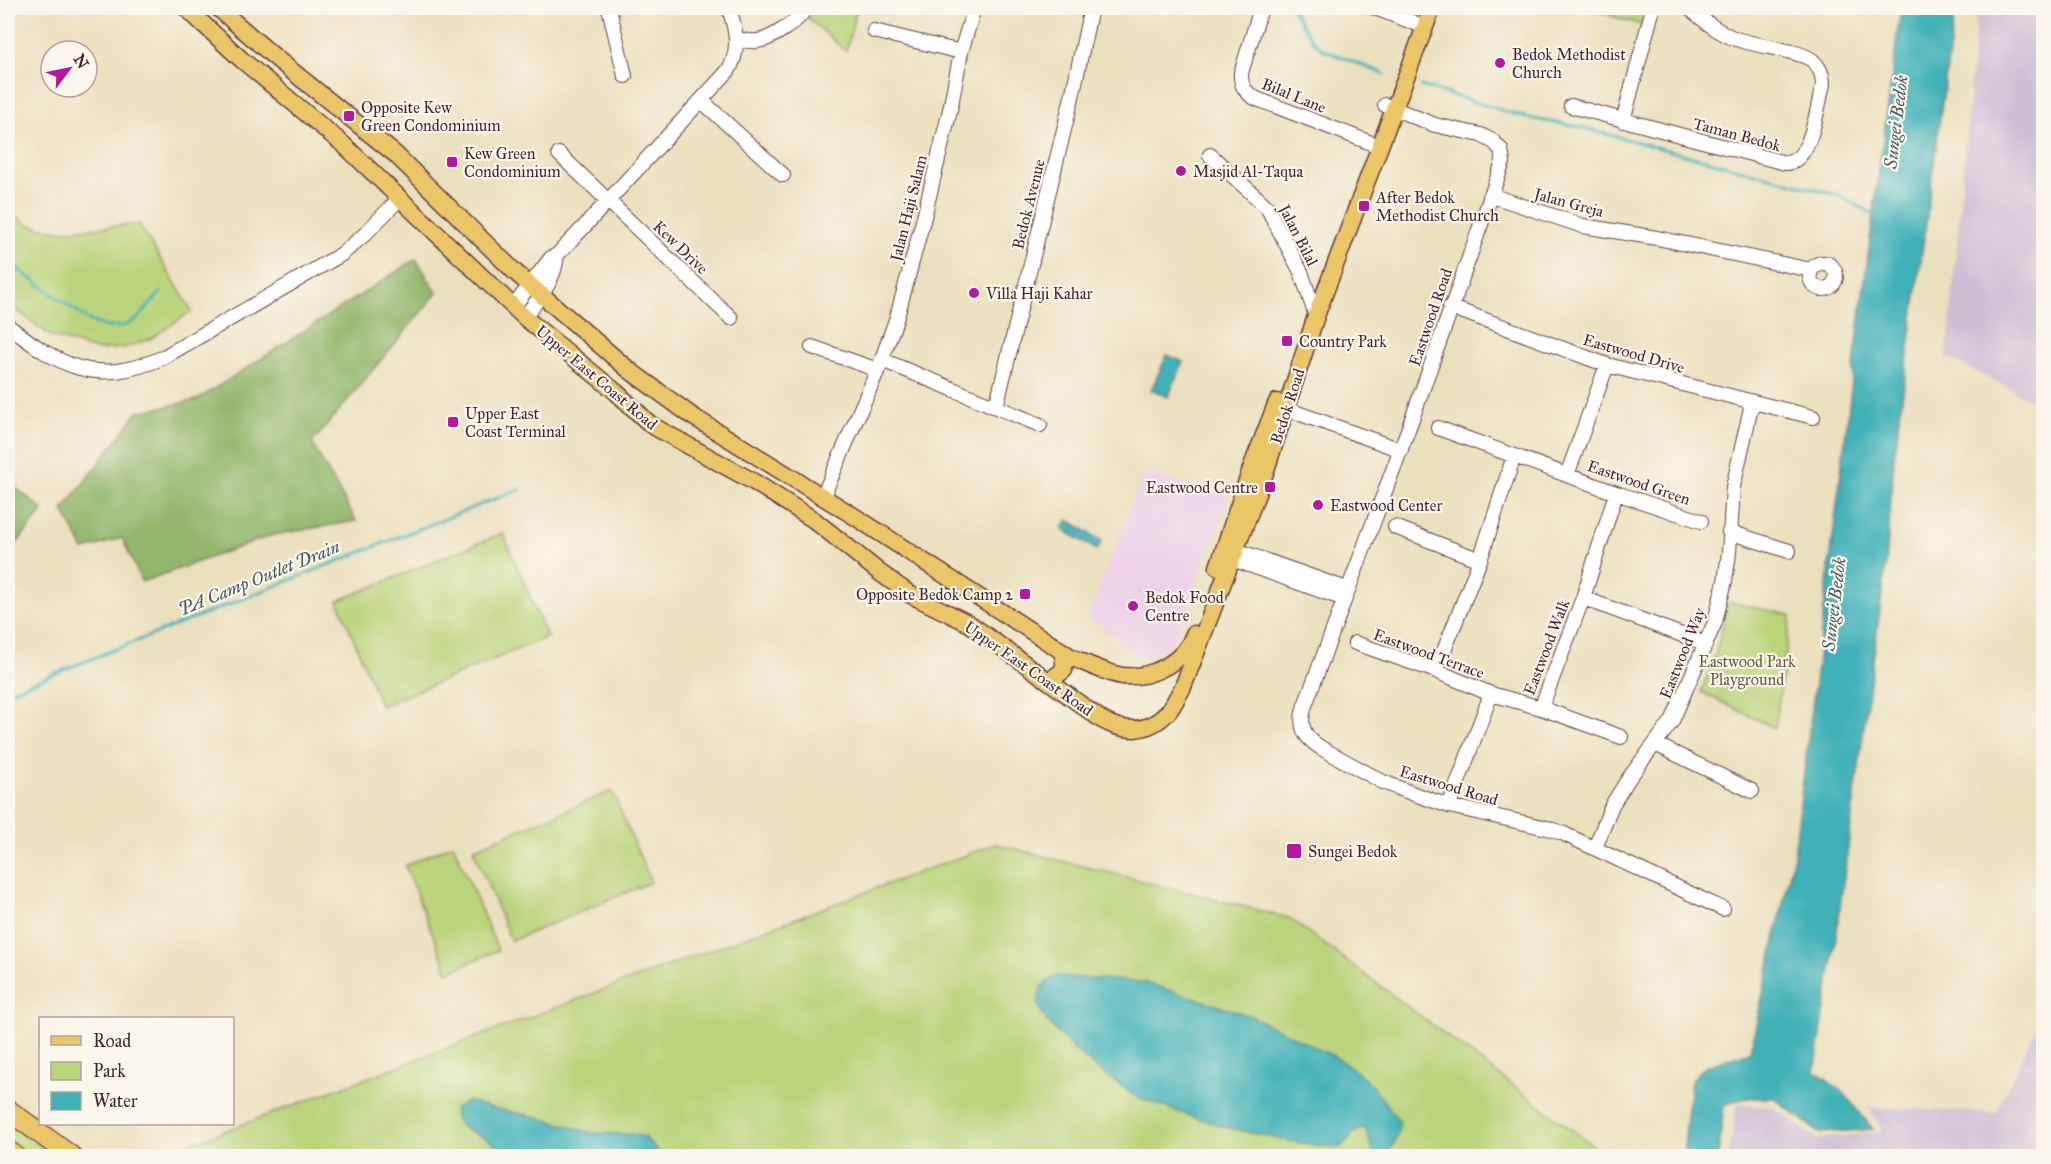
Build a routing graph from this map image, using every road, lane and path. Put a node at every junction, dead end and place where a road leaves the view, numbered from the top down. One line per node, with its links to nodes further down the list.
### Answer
1 (186, 8): 28 (main road, Upper East Coast Road)
2 (218, 8): 32 (main road, Upper East Coast Road)
3 (609, 8): 18 (street)
4 (729, 8): 16 (street)
5 (806, 8): 16 (street)
6 (974, 8): 17 (street, Jalan Haji Salam)
7 (1091, 8): 43 (street, Bedok Avenue)
8 (1261, 8): 23 (street, Bilal Lane)
9 (1376, 8): 14 (street)
10 (1422, 8): 14 (main road, Bedok Road)
11 (1432, 8): 14 (main road, Bedok Road)
12 (1653, 8): 22 (street)
13 (1689, 8): 22 (street, Taman Bedok)
14 (1420, 26): 21 (main road, Bedok Road)
15 (874, 31): 17 (street)
16 (737, 39): 19 (street)
17 (961, 52): 40 (street, Jalan Haji Salam)
18 (625, 76)
19 (702, 101): 26 (street); 29 (street)
20 (1571, 106): 22 (street, Taman Bedok)
21 (1390, 107): 23 (main road, Bedok Road); 27 (street)
22 (1623, 121)
23 (1375, 145): 35 (main road, Bedok Road)
24 (559, 154): 29 (street, Kew Drive)
25 (1210, 155): 35 (street, Jalan Bilal)
26 (783, 175)
27 (1490, 195): 31 (street, Jalan Greja); 34 (street, Eastwood Road)
28 (399, 198): 36 (main road, Upper East Coast Road); 38 (street)
29 (609, 201): 30 (street); 37 (street, Kew Drive)
30 (556, 255): 32 (street); 33 (street)
31 (1811, 270)
32 (530, 284): 33 (main road, Upper East Coast Road); 36 (street)
33 (543, 295): 36 (street); 52 (main road, Upper East Coast Road)
34 (1450, 307): 41 (street, Eastwood Drive); 48 (street, Eastwood Road)
35 (1314, 310): 44 (main road, Bedok Road)
36 (519, 312): 66 (main road, Upper East Coast Road)
37 (731, 318)
38 (8, 326)
39 (812, 347): 40 (street)
40 (880, 365): 43 (street); 52 (street, Jalan Haji Salam)
41 (1607, 365): 42 (street, Eastwood Drive); 50 (street, Eastwood Green)
42 (1752, 403): 45 (street, Eastwood Drive); 55 (street, Eastwood Way)
43 (996, 407): 46 (street)
44 (1281, 407): 48 (street); 57 (main road, Bedok Road)
45 (1812, 417)
46 (1040, 425)
47 (1438, 428): 49 (street, Eastwood Green)
48 (1401, 450): 59 (street, Eastwood Road)
49 (1514, 456): 50 (street, Eastwood Green); 58 (street)
50 (1567, 475): 51 (street, Eastwood Green)
51 (1616, 493): 53 (street, Eastwood Green); 60 (street, Eastwood Walk)
52 (825, 499): 63 (main road, Upper East Coast Road)
53 (1701, 520)
54 (1395, 527): 58 (street)
55 (1729, 532): 56 (street); 62 (street, Eastwood Way)
56 (1789, 550)
57 (1228, 552): 59 (street); 64 (main road, Bedok Road); 69 (main road, Bedok Road)
58 (1480, 560): 65 (street)
59 (1345, 594): 73 (street, Eastwood Road)
60 (1583, 598): 62 (street, Eastwood Walk); 68 (street, Eastwood Walk)
61 (1355, 643): 65 (street, Eastwood Terrace)
62 (1706, 645): 71 (street, Eastwood Way)
63 (1062, 651): 64 (main road, Upper East Coast Road); 66 (main road)
64 (1157, 670)
65 (1436, 671): 67 (street, Eastwood Terrace)
66 (1049, 681): 69 (main road, Upper East Coast Road)
67 (1491, 694): 68 (street, Eastwood Terrace); 73 (street, Eastwood Terrace)
68 (1541, 708): 70 (street, Eastwood Terrace)
69 (1149, 726)
70 (1621, 737)
71 (1655, 744): 72 (street); 74 (street, Eastwood Way)
72 (1752, 791)
73 (1449, 806): 74 (street, Eastwood Road)
74 (1595, 848): 75 (street, Eastwood Road)
75 (1723, 909)
76 (8, 1110): 79 (highway)
77 (8, 1151): 78 (highway)
78 (15, 1156)
79 (71, 1156)

